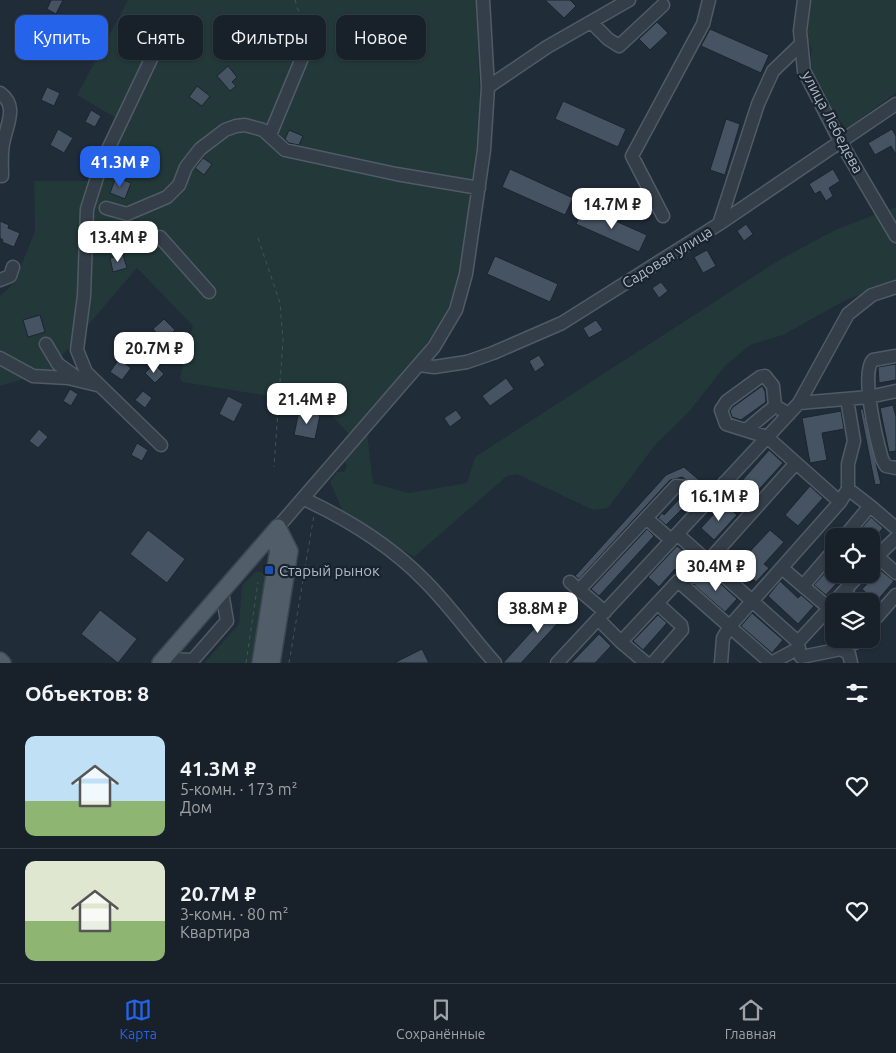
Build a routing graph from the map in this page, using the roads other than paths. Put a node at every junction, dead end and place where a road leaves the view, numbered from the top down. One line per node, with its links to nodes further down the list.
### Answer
1 (483, 0): 10 (street)
2 (629, 0): 6 (street)
3 (709, 0): 18 (street)
4 (804, 0): 7 (street, улица Лебедева)
5 (663, 5): 6 (street)
6 (591, 22): 10 (street)
7 (800, 45): 14 (street, улица Лебедева); 19 (street)
8 (151, 60): 31 (street)
9 (301, 60): 13 (street)
10 (488, 87): 16 (street)
11 (0, 93): 15 (street)
12 (896, 104): 14 (street, Садовая улица)
13 (270, 135)
14 (840, 141): 19 (street, Садовая улица); 20 (street, улица Лебедева)
15 (2, 176)
16 (479, 188): 17 (street); 29 (street)
17 (106, 208)
18 (663, 216)
19 (720, 224): 29 (street, Садовая улица)
20 (896, 236)
21 (160, 237): 25 (street)
22 (13, 267): 23 (street)
23 (0, 280)
24 (896, 287): 35 (street)
25 (209, 292)
26 (46, 344): 30 (street)
27 (896, 356): 33 (street)
28 (0, 358): 30 (street)
29 (419, 365): 45 (street)
30 (83, 382): 31 (street)
31 (100, 386): 40 (street)
32 (896, 391): 33 (street)
33 (869, 397): 34 (street); 42 (street)
34 (850, 398): 35 (street); 44 (street)
35 (799, 403): 37 (street)
36 (775, 406): 37 (street); 38 (street); 38 (street)
37 (789, 414): 39 (street)
38 (746, 430): 39 (street)
39 (766, 437): 41 (street); 43 (street)
40 (161, 445)
41 (796, 463): 46 (street); 49 (street)
42 (896, 468)
43 (725, 482): 47 (street); 49 (street)
44 (848, 489): 46 (street); 48 (street)
45 (304, 499): 53 (street); 82 (street)
46 (840, 502): 60 (street)
47 (704, 505): 50 (street); 54 (street)
48 (870, 506): 51 (street); 52 (street)
49 (755, 509): 58 (street)
50 (646, 518): 54 (street); 72 (street)
51 (852, 528)
52 (896, 528)
53 (274, 532): 65 (main road); 80 (main road); 81 (main road)
54 (674, 537): 58 (street); 72 (street)
55 (896, 538): 56 (street)
56 (880, 553)
57 (825, 560): 64 (street)
58 (708, 562): 62 (street); 69 (street)
59 (880, 563): 61 (street)
60 (782, 568): 64 (street); 69 (street)
61 (896, 573)
62 (678, 581): 70 (street); 74 (street)
63 (852, 583): 66 (street)
64 (803, 586): 68 (street)
65 (222, 592): 78 (main road); 78 (street)
66 (842, 593)
67 (896, 595): 71 (street)
68 (825, 596)
69 (752, 602): 74 (street); 76 (street)
70 (658, 604): 75 (street); 85 (street)
71 (880, 611)
72 (601, 615): 75 (street); 83 (street)
73 (825, 616): 76 (street)
74 (730, 626): 76 (street); 86 (street)
75 (621, 642): 84 (street)
76 (800, 653): 87 (street)
77 (0, 660): 79 (main road)
78 (161, 661)
79 (3, 663)
80 (260, 663)
81 (272, 663)
82 (494, 663)
83 (557, 663)
84 (646, 663)
85 (653, 663)
86 (721, 663)
87 (851, 663)

